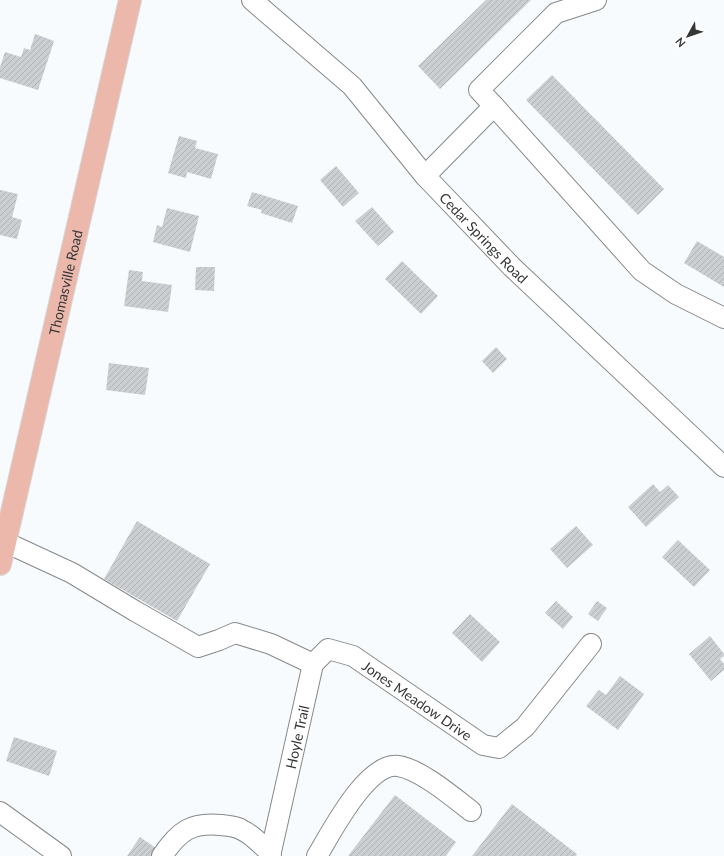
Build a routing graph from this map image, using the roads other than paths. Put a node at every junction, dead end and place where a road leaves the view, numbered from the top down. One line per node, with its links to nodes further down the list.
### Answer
1 (130, 0): 8 (main road, Thomasville Road)
2 (252, 0): 5 (street, Cedar Springs Road)
3 (596, 0): 4 (street)
4 (494, 106): 5 (street); 6 (street)
5 (425, 176): 7 (street, Cedar Springs Road)
6 (724, 318)
7 (724, 467)
8 (5, 542): 9 (main road, Thomasville Road); 11 (street)
9 (0, 564)
10 (591, 644): 11 (street, Jones Meadow Drive)
11 (313, 664): 14 (street, Hoyle Trail)
12 (471, 811): 17 (street)
13 (0, 812): 15 (street)
14 (271, 855): 16 (street)
15 (61, 856)
16 (162, 856)
17 (317, 856)

